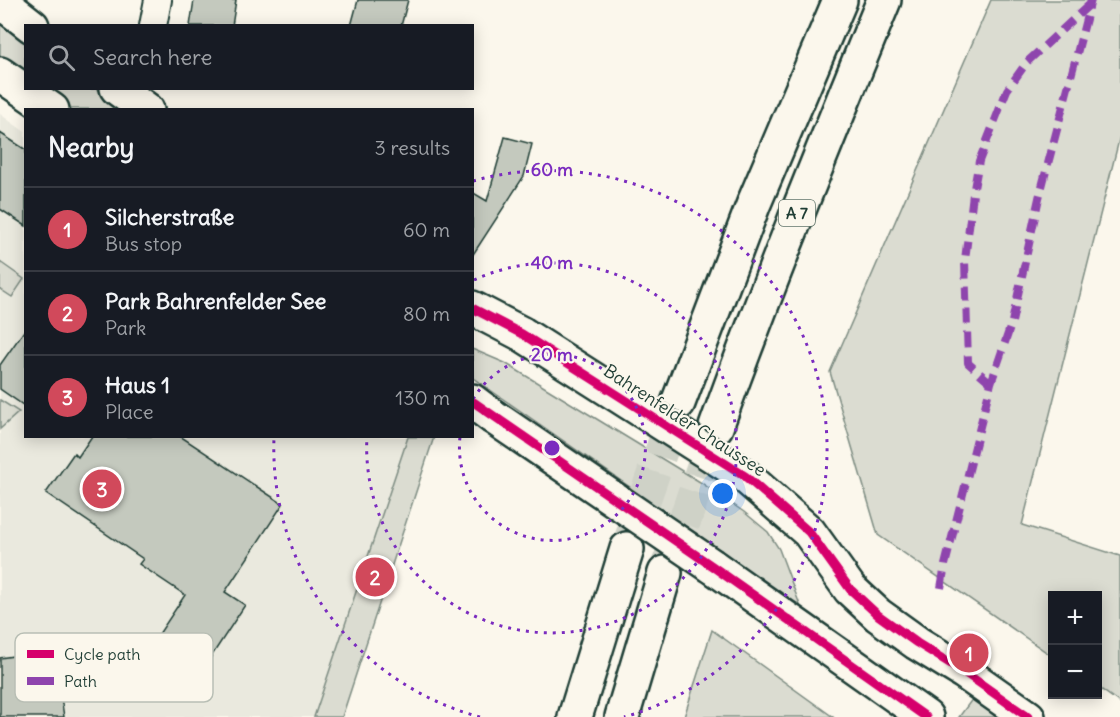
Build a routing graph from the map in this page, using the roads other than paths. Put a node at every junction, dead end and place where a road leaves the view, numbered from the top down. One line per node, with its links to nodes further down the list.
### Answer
1 (158, 0): 6 (street)
2 (840, 0): 10 (main road, A 7)
3 (884, 0): 12 (main road, A 7)
4 (0, 1): 5 (main road)
5 (30, 24)
6 (153, 24)
7 (0, 74): 8 (main road)
8 (49, 108)
9 (474, 309): 18 (main road, Bahrenfelder Chaussee, bridge)
10 (678, 403)
11 (482, 408): 17 (main road, bridge)
12 (716, 427)
13 (627, 549): 15 (main road)
14 (665, 573): 16 (main road)
15 (575, 717)
16 (622, 717)
17 (926, 717)
18 (1028, 717)

